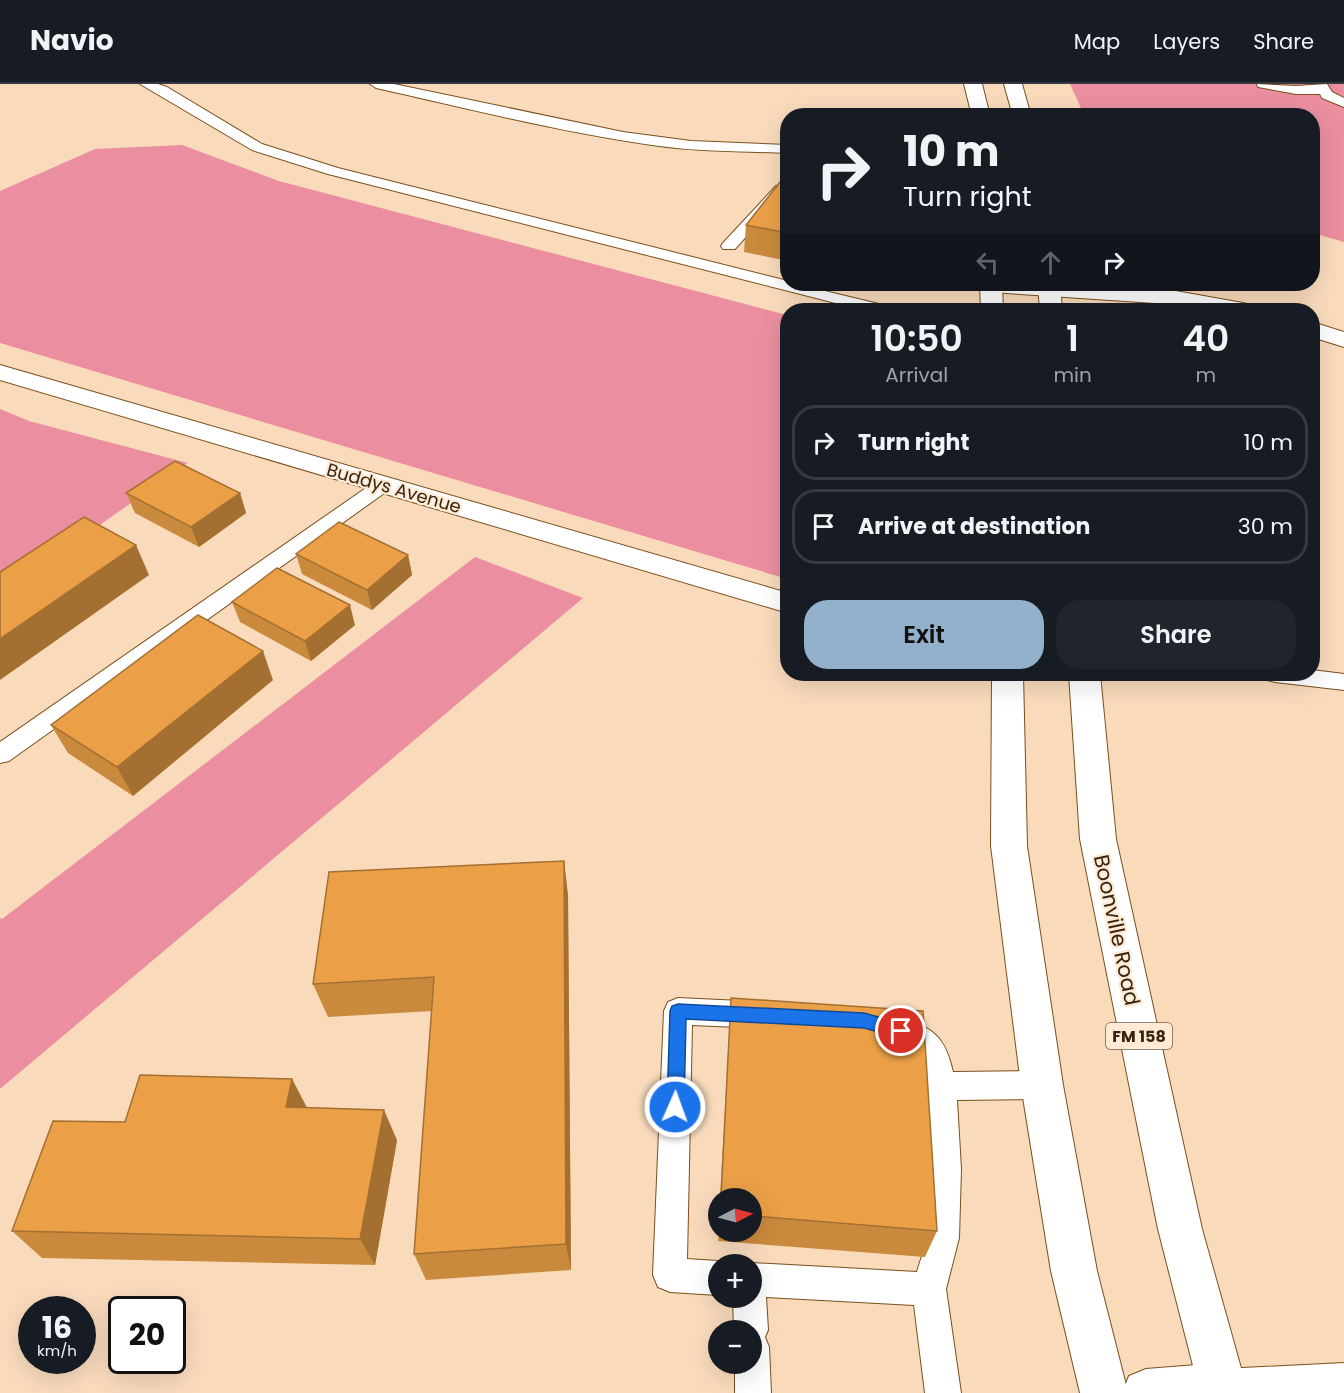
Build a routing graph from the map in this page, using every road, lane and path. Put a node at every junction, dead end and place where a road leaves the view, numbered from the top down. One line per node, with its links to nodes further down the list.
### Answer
1 (146, 84): 13 (lane)
2 (376, 84): 10 (lane)
3 (973, 84): 8 (main road)
4 (1013, 84): 9 (main road)
5 (1263, 84): 6 (lane)
6 (1323, 87): 7 (lane)
7 (1344, 104)
8 (979, 108)
9 (1020, 108)
10 (780, 149)
11 (780, 190): 12 (lane)
12 (729, 246)
13 (780, 284)
14 (806, 291): 16 (lane)
15 (1104, 291): 17 (main road)
16 (853, 303)
17 (1204, 303)
18 (1320, 332): 19 (main road)
19 (1344, 340)
20 (0, 372): 21 (main road, Buddys Avenue)
21 (384, 484): 22 (main road, Buddys Avenue); 27 (lane)
22 (780, 601)
23 (1320, 679): 26 (lane)
24 (1007, 681): 30 (main road)
25 (1085, 681): 37 (main road, Boonville Road / FM 158)
26 (1344, 681)
27 (0, 754)
28 (794, 1017): 32 (lane)
29 (875, 1023): 31 (lane)
30 (1042, 1085): 31 (lane); 40 (main road)
31 (941, 1086): 34 (lane)
32 (708, 1277)
33 (762, 1281): 34 (lane)
34 (929, 1289): 39 (lane)
35 (753, 1374): 38 (lane)
36 (1344, 1380): 37 (lane)
37 (1223, 1390): 41 (main road)
38 (753, 1393)
39 (943, 1393)
40 (1104, 1393)
41 (1146, 1393)

